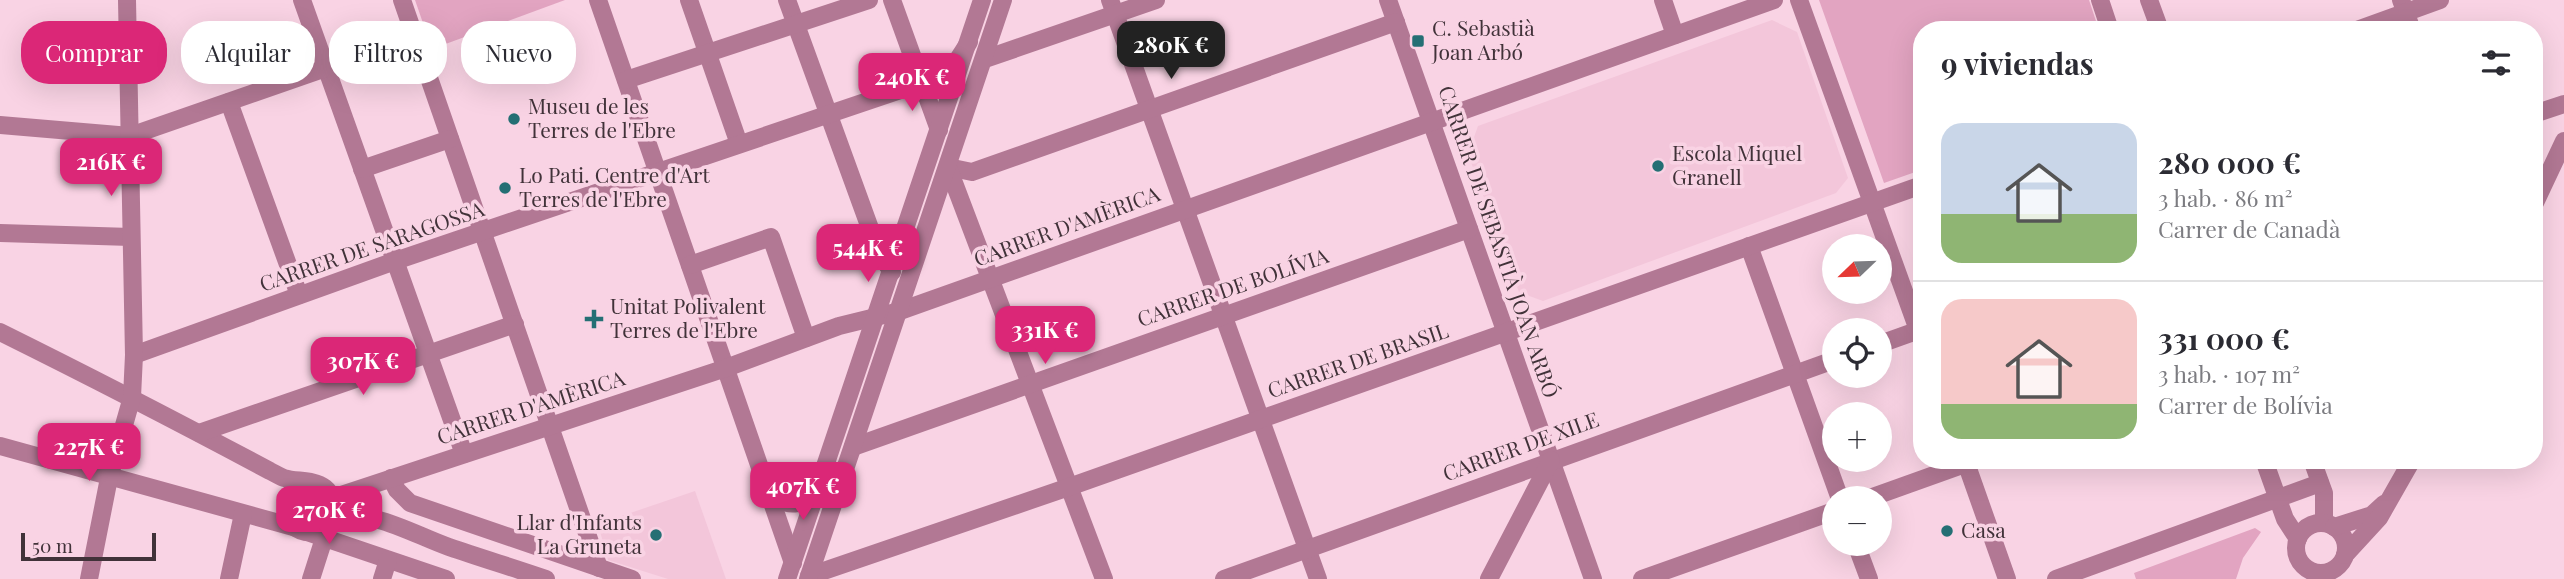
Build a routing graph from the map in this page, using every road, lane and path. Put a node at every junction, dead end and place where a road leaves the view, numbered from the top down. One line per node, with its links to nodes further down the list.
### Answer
1 (127, 0): 44 (street)
2 (302, 0): 32 (street)
3 (402, 0): 21 (street)
4 (598, 0): 33 (street)
5 (689, 0): 29 (street)
6 (788, 0): 26 (street)
7 (869, 0): 26 (street)
8 (892, 0): 34 (street)
9 (982, 0): 28 (street)
10 (1003, 0): 30 (street)
11 (1156, 0): 20 (street)
12 (1388, 0): 25 (street, CARRER DE SEBASTIÀ JOAN ARBÓ)
13 (1663, 0): 27 (street)
14 (1774, 0): 27 (street, CARRER D'AMÈRICA)
15 (1799, 0): 53 (street)
16 (2100, 0): 22 (street)
17 (2150, 0): 23 (street)
18 (2440, 0): 19 (street)
19 (2404, 6): 24 (street)
20 (1113, 7): 30 (street); 38 (street)
21 (409, 21)
22 (2107, 21)
23 (2157, 21)
24 (2375, 21)
25 (1396, 22): 38 (street); 41 (street, CARRER DE SEBASTIÀ JOAN ARBÓ)
26 (796, 24): 29 (street); 40 (street)
27 (1675, 35): 41 (street, CARRER D'AMÈRICA)
28 (969, 42): 34 (street, CARRER DE SARAGOSSA); 43 (street)
29 (707, 54): 33 (street); 47 (street)
30 (985, 59): 48 (street)
31 (329, 67): 32 (street)
32 (326, 68): 36 (street); 49 (street)
33 (626, 80): 50 (street)
34 (922, 83): 40 (street, CARRER DE SARAGOSSA); 43 (street)
35 (431, 84): 45 (street)
36 (229, 102): 44 (street); 64 (street)
37 (2564, 104): 39 (street)
38 (1150, 109): 48 (street); 54 (street)
39 (2543, 111)
40 (828, 114): 47 (street, CARRER DE SARAGOSSA); 62 (street)
41 (1431, 121): 54 (street, CARRER D'AMÈRICA); 55 (street, CARRER DE SEBASTIÀ JOAN ARBÓ)
42 (0, 125): 44 (street)
43 (939, 130): 62 (street)
44 (130, 136): 58 (street)
45 (450, 139): 49 (street); 56 (street)
46 (2564, 141): 51 (street)
47 (739, 144): 50 (street, CARRER DE SARAGOSSA)
48 (948, 167): 63 (street); 65 (street)
49 (362, 169): 60 (street)
50 (658, 171): 56 (street, CARRER DE SARAGOSSA); 61 (street)
51 (2543, 186)
52 (1913, 188): 53 (street, CARRER DE BRASIL)
53 (1872, 202): 59 (street, CARRER DE BRASIL); 67 (street)
54 (1186, 208): 63 (street, CARRER D'AMÈRICA); 66 (street)
55 (1469, 229): 66 (street, CARRER DE BOLÍVIA); 71 (street, CARRER DE SEBASTIÀ JOAN ARBÓ)
56 (483, 232): 60 (street, CARRER DE SARAGOSSA); 69 (street)
57 (0, 233): 58 (street)
58 (131, 237): 76 (street)
59 (1749, 246): 71 (street, CARRER DE BRASIL); 79 (street)
60 (395, 261): 64 (street, CARRER DE SARAGOSSA); 75 (street)
61 (690, 265): 73 (street); 78 (street)
62 (892, 272): 68 (street)
63 (991, 278): 65 (street, CARRER D'AMÈRICA); 80 (street)
64 (299, 295): 76 (street, CARRER DE SARAGOSSA)
65 (900, 311): 68 (street, CARRER D'AMÈRICA); 86 (street)
66 (1224, 314): 80 (street, CARRER DE BOLÍVIA); 82 (street)
67 (1913, 315)
68 (877, 316): 73 (street, CARRER D'AMÈRICA); 97 (street)
69 (514, 324): 75 (street); 83 (street)
70 (0, 332): 81 (street)
71 (1506, 333): 82 (street, CARRER DE BRASIL); 88 (street, CARRER DE SEBASTIÀ JOAN ARBÓ)
72 (1913, 336): 74 (street)
73 (806, 338): 78 (street, CARRER D'AMÈRICA)
74 (1892, 341)
75 (428, 354): 84 (street); 87 (street)
76 (134, 355): 81 (street)
77 (1822, 364): 79 (street, CARRER DE XILE)
78 (726, 368): 83 (street, CARRER D'AMÈRICA); 102 (street)
79 (1795, 374): 88 (street, CARRER DE XILE); 99 (street)
80 (1031, 383): 86 (street, CARRER DE BOLÍVIA); 100 (street)
81 (132, 397): 84 (street); 94 (street)
82 (1261, 419): 100 (street, CARRER DE BRASIL); 113 (street)
83 (550, 426): 87 (street, CARRER D'AMÈRICA); 118 (street)
84 (199, 433): 96 (street)
85 (0, 446): 94 (street)
86 (853, 447): 121 (street)
87 (464, 454): 95 (street, CARRER D'AMÈRICA)
88 (1551, 460): 113 (street, CARRER DE XILE); 132 (street); 133 (street, CARRER DE SEBASTIÀ JOAN ARBÓ)
89 (1948, 469): 101 (street)
90 (1972, 469): 136 (street)
91 (2267, 469): 104 (street)
92 (2315, 469): 98 (street)
93 (2407, 469): 105 (street)
94 (109, 478): 106 (street); 122 (street)
95 (391, 478): 103 (street, CARRER D'AMÈRICA); 118 (street)
96 (310, 482): 103 (street); 111 (street)
97 (820, 484): 102 (street); 119 (street)
98 (2320, 484): 104 (street); 109 (street)
99 (1835, 486)
100 (1069, 487): 121 (street, CARRER DE BRASIL); 129 (street)
101 (1892, 490)
102 (770, 497): 119 (street)
103 (332, 498): 108 (street); 110 (street)
104 (2278, 499): 112 (street); 137 (street)
105 (2387, 502): 109 (street); 114 (street)
106 (243, 513): 111 (street); 123 (street)
107 (1822, 515): 134 (street)
108 (389, 523): 110 (street); 127 (street)
109 (2329, 525): 112 (street); 114 (street)
110 (328, 526): 111 (street); 116 (street); 124 (street)
111 (300, 530)
112 (2298, 539): 117 (street)
113 (1307, 548): 130 (street, CARRER DE XILE); 131 (street)
114 (2345, 555): 120 (street)
115 (1860, 556): 135 (street)
116 (388, 560): 125 (street); 126 (street)
117 (2299, 560): 120 (street); 138 (street)
118 (598, 568): 128 (street)
119 (790, 571)
120 (2324, 575)
121 (809, 578)
122 (89, 579)
123 (229, 579)
124 (311, 579)
125 (382, 579)
126 (446, 579)
127 (546, 579)
128 (632, 579)
129 (1104, 579)
130 (1224, 579)
131 (1318, 579)
132 (1489, 579)
133 (1593, 579)
134 (1642, 579)
135 (1869, 579)
136 (2007, 579)
137 (2056, 579)
138 (2293, 579)

